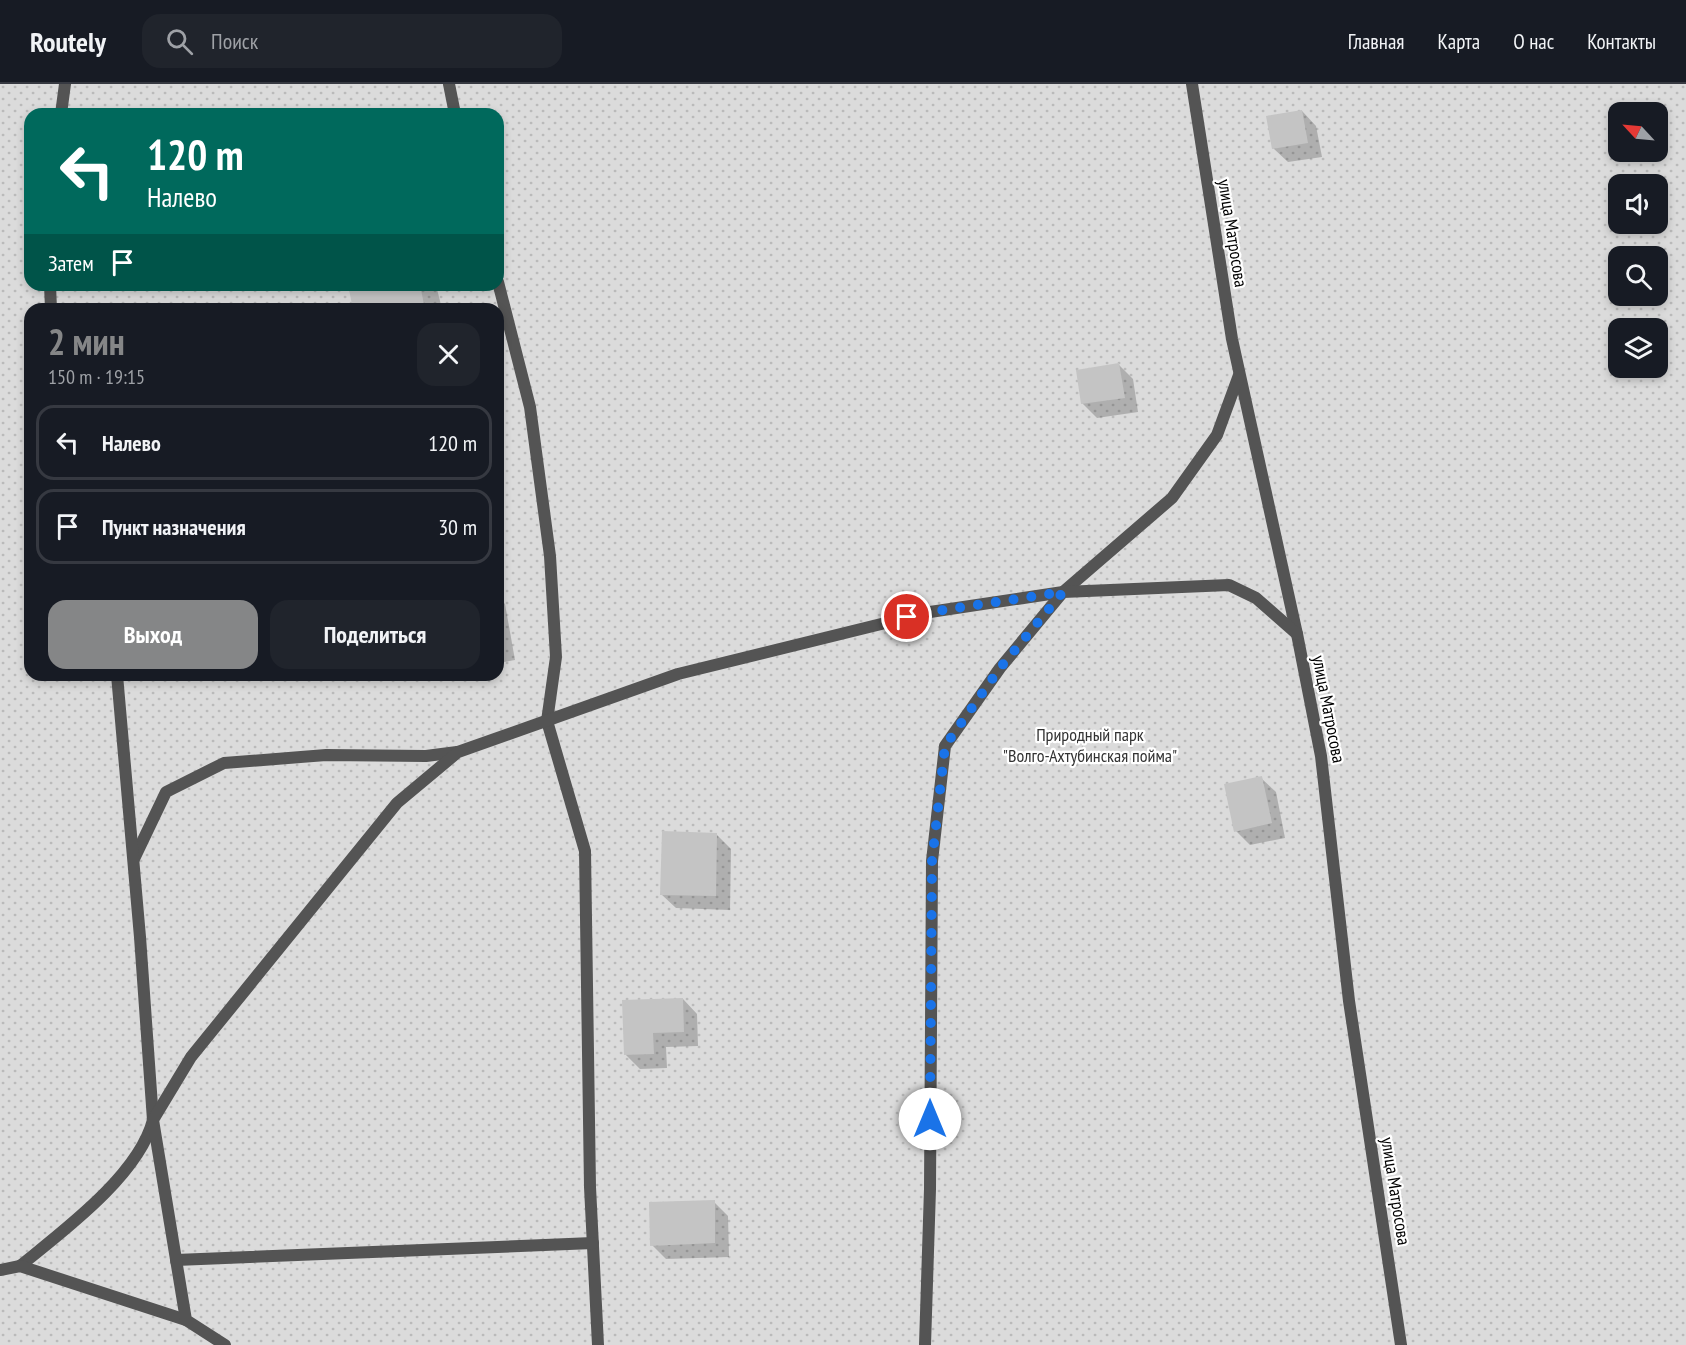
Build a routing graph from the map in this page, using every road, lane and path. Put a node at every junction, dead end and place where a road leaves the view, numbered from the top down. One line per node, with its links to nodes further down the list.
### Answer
1 (65, 84): 4 (street)
2 (449, 84): 5 (street)
3 (1192, 84): 7 (street, улица Матросова)
4 (62, 108)
5 (454, 108)
6 (504, 305): 11 (street)
7 (1239, 375): 8 (street); 9 (street, улица Матросова)
8 (1063, 592): 9 (street); 11 (street); 22 (street)
9 (1297, 634): 23 (street, улица Матросова)
10 (118, 681): 13 (street)
11 (547, 721): 12 (street); 15 (street)
12 (458, 752): 13 (street); 14 (street)
13 (134, 860): 14 (street)
14 (153, 1120): 16 (street); 17 (street)
15 (593, 1243): 16 (street); 21 (street)
16 (176, 1260): 19 (street)
17 (20, 1266): 18 (street); 19 (street)
18 (0, 1270)
19 (186, 1320): 20 (street)
20 (225, 1345)
21 (598, 1345)
22 (925, 1345)
23 (1401, 1345)

